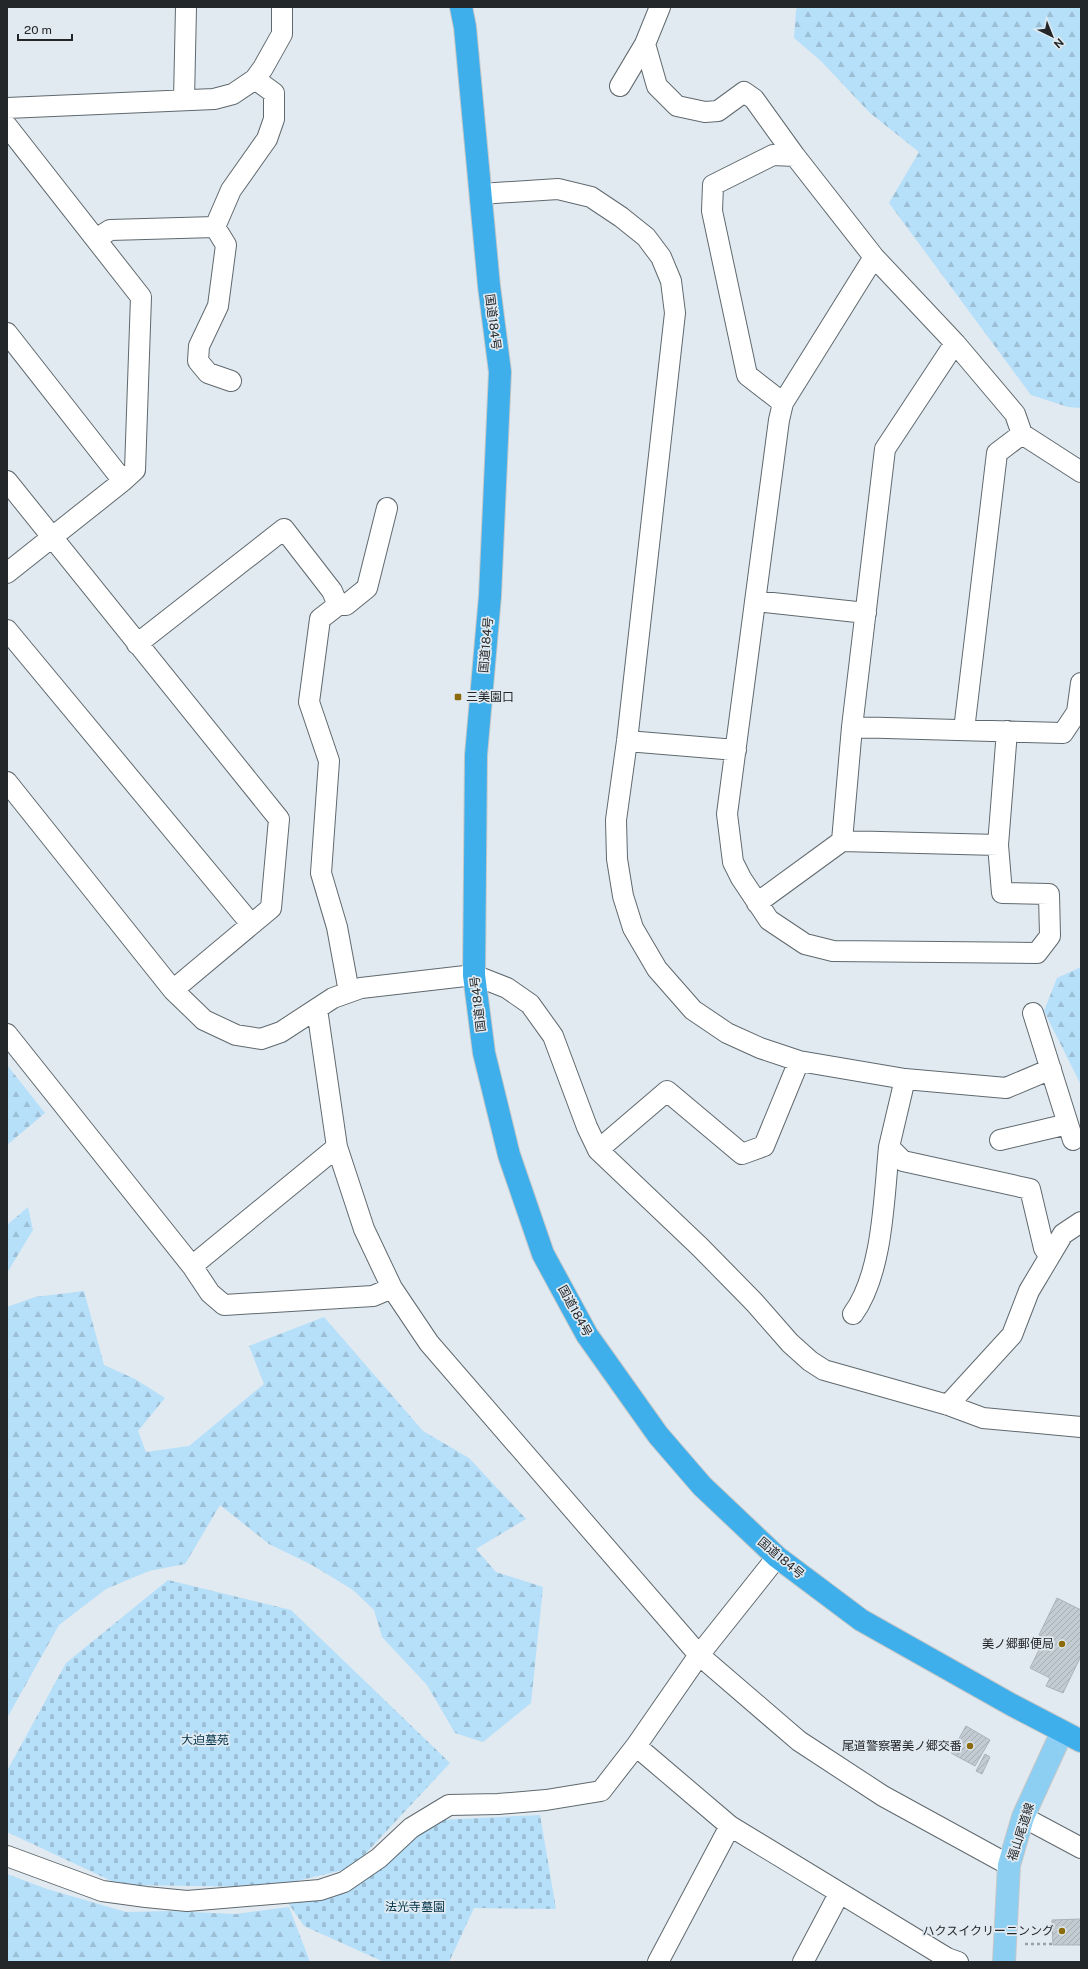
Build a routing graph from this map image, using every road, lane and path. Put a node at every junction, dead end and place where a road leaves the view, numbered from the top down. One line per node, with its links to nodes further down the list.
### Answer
1 (186, 7): 8 (street)
2 (282, 7): 6 (street)
3 (461, 7): 12 (highway, 国道184号)
4 (660, 7): 5 (street)
5 (645, 44): 7 (street); 11 (street)
6 (255, 79): 8 (street); 13 (street)
7 (620, 86)
8 (184, 100): 9 (street)
9 (7, 108)
10 (7, 126): 14 (street)
11 (795, 156): 15 (street); 19 (street)
12 (480, 194): 36 (street); 43 (highway, 国道184号)
13 (215, 227): 14 (street); 18 (street)
14 (96, 239): 23 (street)
15 (874, 257): 17 (street); 19 (street)
16 (7, 334): 23 (street)
17 (956, 343): 20 (street); 29 (street)
18 (231, 381)
19 (783, 403): 27 (street)
20 (1022, 434): 21 (street); 34 (street)
21 (1081, 472)
22 (7, 481): 25 (street)
23 (123, 481): 25 (street)
24 (387, 508): 28 (street)
25 (51, 538): 26 (street); 31 (street)
26 (7, 573)
27 (755, 601): 29 (street); 37 (street)
28 (338, 605): 31 (street); 45 (street)
29 (866, 613): 33 (street)
30 (7, 630): 42 (street)
31 (137, 644): 42 (street)
32 (1081, 683): 35 (street)
33 (852, 727): 34 (street); 39 (street)
34 (964, 730): 35 (street)
35 (1007, 731): 40 (street)
36 (627, 740): 37 (street); 49 (street)
37 (736, 750): 41 (street)
38 (7, 782): 44 (street)
39 (842, 841): 40 (street); 41 (street)
40 (998, 845): 41 (street)
41 (757, 903)
42 (251, 924): 44 (street)
43 (474, 975): 45 (street); 55 (street); 63 (highway, 国道184号)
44 (173, 990): 46 (street)
45 (349, 992): 46 (street)
46 (317, 1009): 53 (street)
47 (1033, 1013): 50 (street)
48 (7, 1034): 58 (street)
49 (799, 1061): 51 (street); 55 (street)
50 (1050, 1069): 51 (street); 52 (street)
51 (905, 1079): 54 (street)
52 (1000, 1140)
53 (337, 1147): 58 (street); 59 (street)
54 (889, 1147): 57 (street); 60 (street)
55 (598, 1150): 61 (street)
56 (1081, 1222): 57 (street)
57 (1049, 1256): 61 (street)
58 (192, 1266): 59 (street)
59 (392, 1288): 64 (street)
60 (852, 1314)
61 (948, 1405): 62 (street)
62 (1081, 1427)
63 (777, 1557): 64 (street); 65 (highway, 国道184号)
64 (699, 1655): 66 (street); 71 (street)
65 (1072, 1736): 67 (main road, 福山尾道線)
66 (636, 1746): 68 (street); 70 (street)
67 (1023, 1817): 69 (street); 71 (main road, 福山尾道線)
68 (730, 1826): 72 (street); 76 (street)
69 (1081, 1848)
70 (7, 1856)
71 (1009, 1865): 78 (main road, 福山尾道線)
72 (839, 1894): 75 (street); 77 (street)
73 (1021, 1944): 74 (path)
74 (1053, 1944)
75 (950, 1961)
76 (658, 1962)
77 (803, 1962)
78 (1004, 1962)

